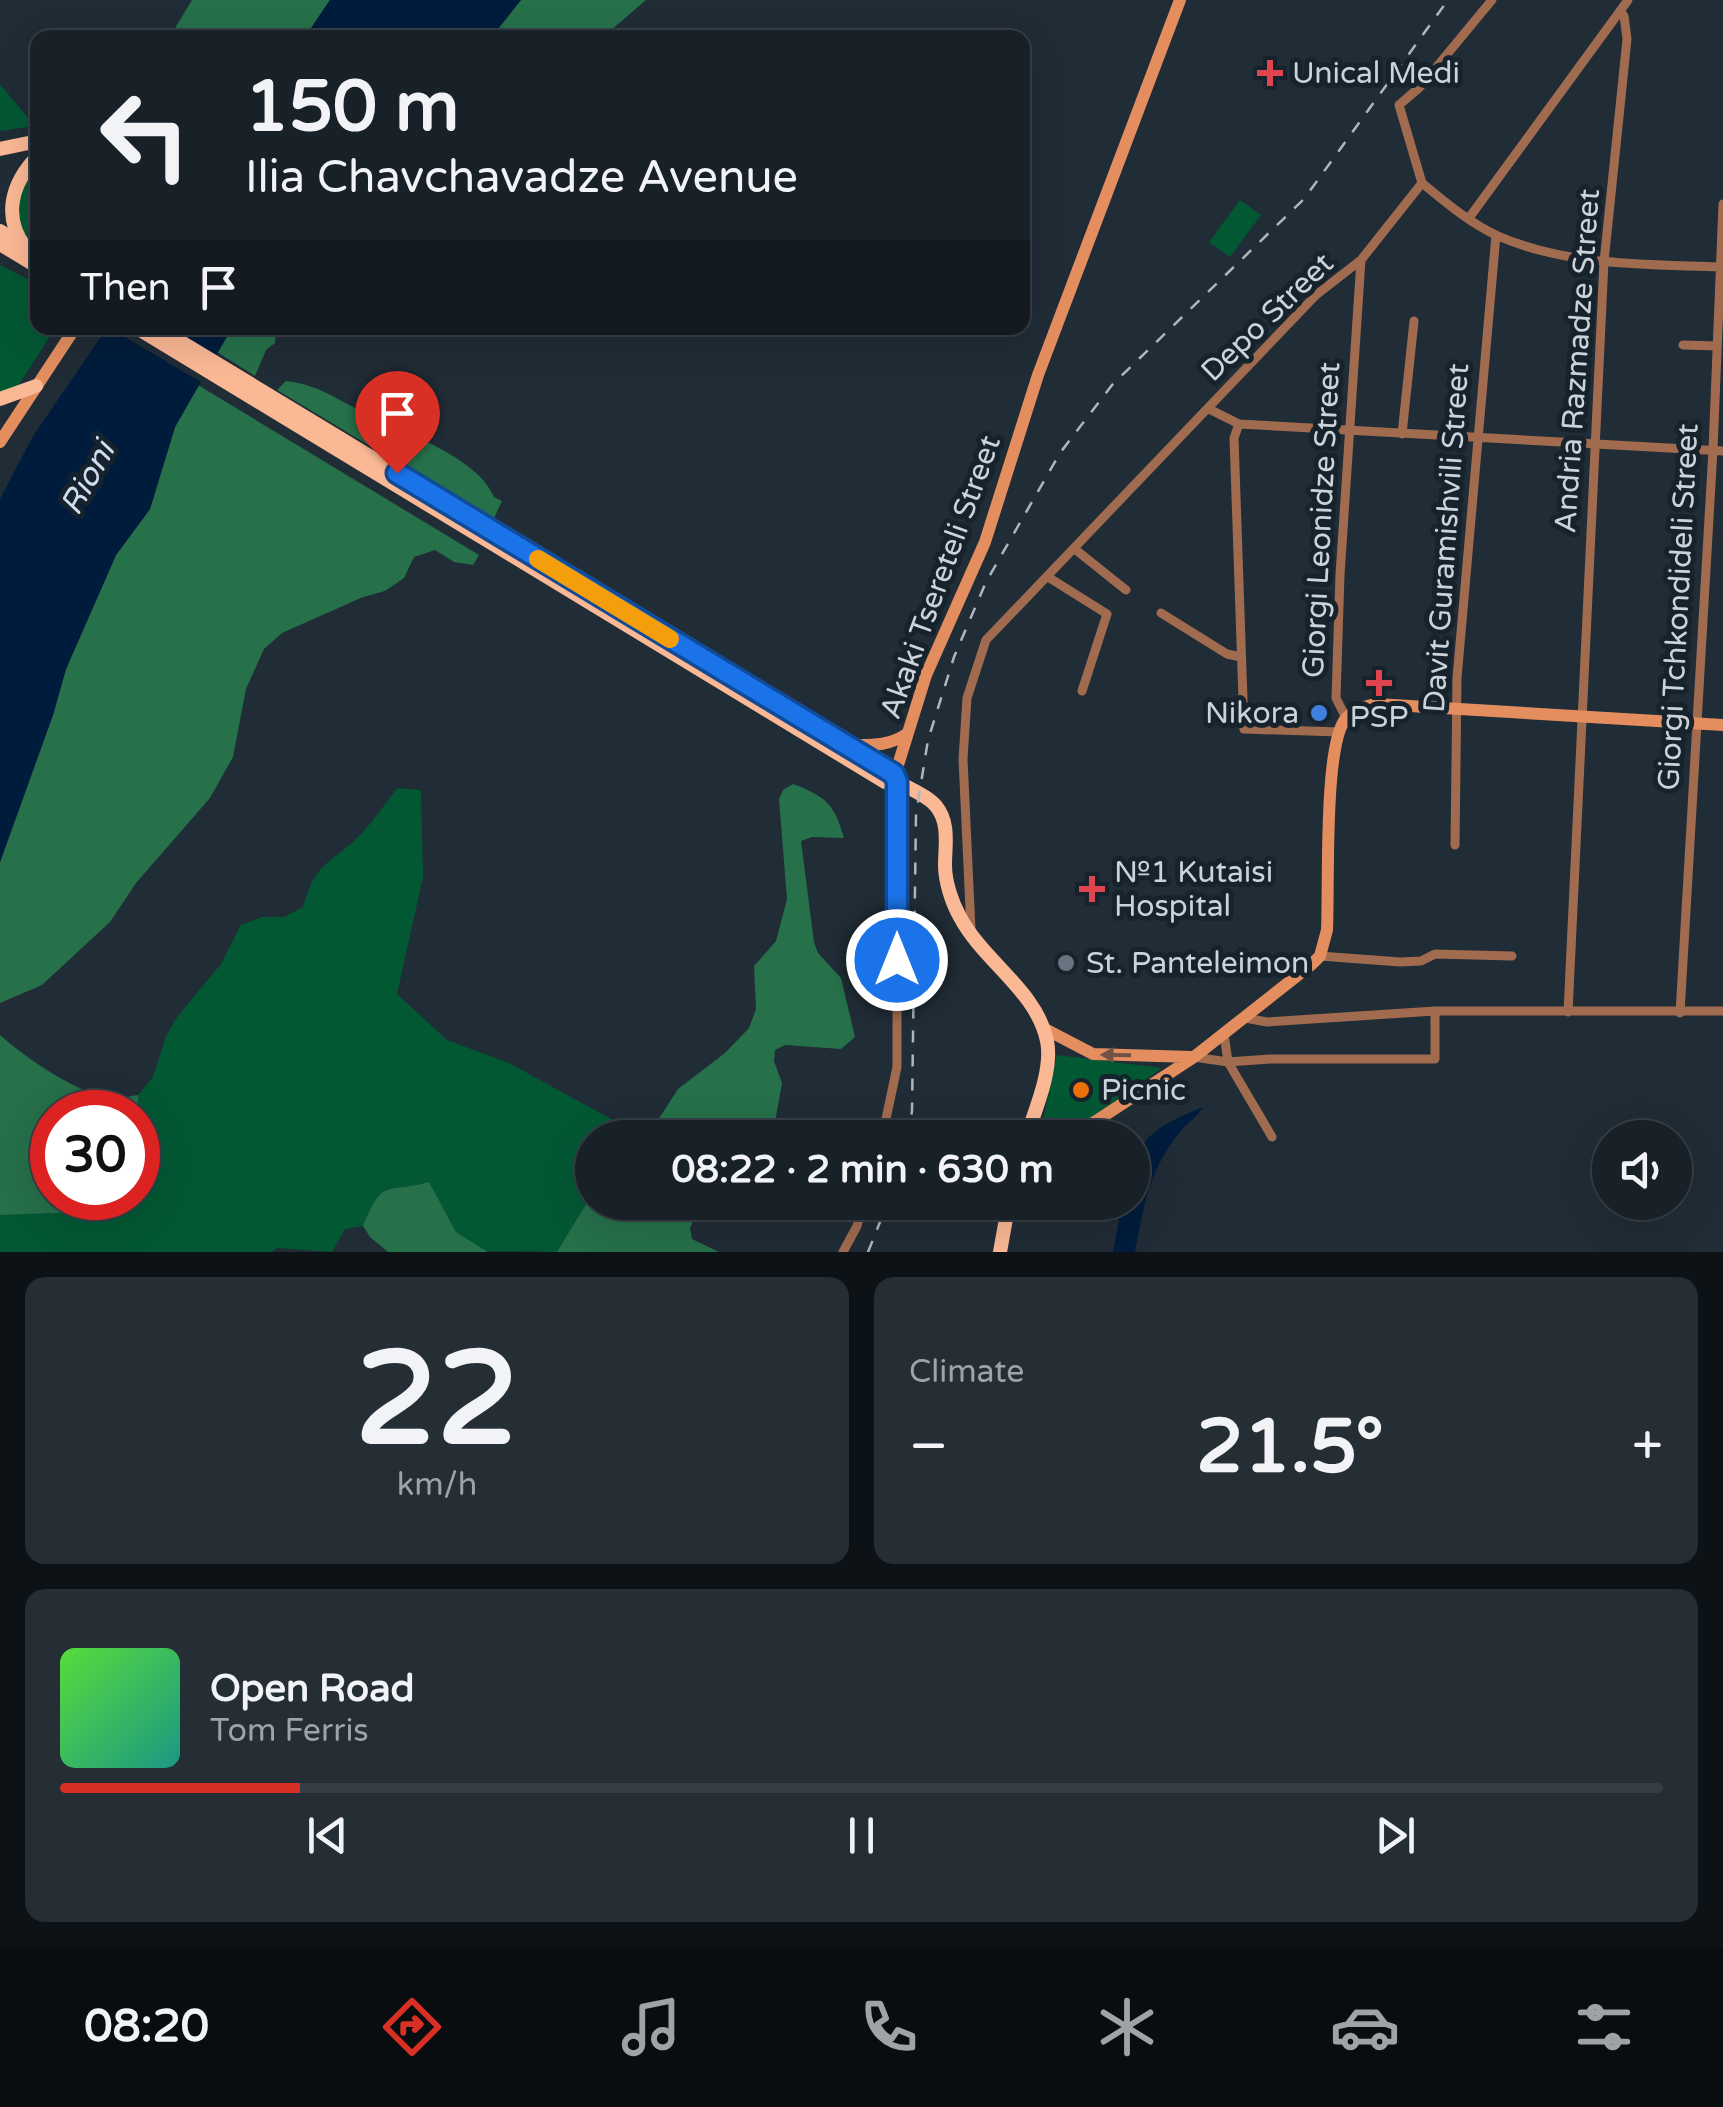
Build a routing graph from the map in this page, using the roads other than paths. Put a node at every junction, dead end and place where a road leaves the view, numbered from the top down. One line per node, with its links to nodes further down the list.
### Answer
1 (1180, 0): 48 (street, Akaki Tsereteli Street)
2 (1492, 0): 8 (street)
3 (1628, 0): 4 (street)
4 (1620, 11): 10 (street); 17 (street, Andria Razmadze Street)
5 (30, 143): 6 (main road)
6 (0, 149)
7 (30, 166): 15 (main road)
8 (1422, 183): 10 (street); 16 (street, Depo Street)
9 (1723, 204): 18 (street, Giorgi Tchkondideli Street)
10 (1468, 218): 12 (street)
11 (0, 231): 15 (main road)
12 (1496, 236): 17 (street); 31 (street, Davit Guramishvili Street)
13 (0, 244): 15 (main road)
14 (0, 256): 15 (main road)
15 (30, 256)
16 (1362, 260): 27 (street, Depo Street); 29 (street, Giorgi Leonidze Street)
17 (1604, 262): 18 (street); 33 (street, Andria Razmadze Street)
18 (1718, 267): 24 (street, Giorgi Tchkondideli Street)
19 (1414, 321): 30 (street)
20 (70, 335): 25 (street)
21 (149, 335): 41 (main road)
22 (169, 335): 41 (main road)
23 (1682, 345): 24 (street)
24 (1716, 346): 34 (street, Giorgi Tchkondideli Street)
25 (36, 386): 26 (main road); 32 (street)
26 (0, 399)
27 (1209, 409): 28 (street); 35 (street, Depo Street)
28 (1239, 424): 29 (street); 39 (street)
29 (1350, 432): 30 (street); 44 (street, Giorgi Leonidze Street)
30 (1402, 434): 31 (street)
31 (1476, 438): 33 (street); 42 (street, Davit Guramishvili Street)
32 (0, 442)
33 (1596, 444): 34 (street); 43 (street, Andria Razmadze Street)
34 (1718, 450): 45 (street, Giorgi Tchkondideli Street)
35 (1076, 550): 36 (street, Depo Street); 37 (street)
36 (1048, 577): 40 (street); 52 (street, Depo Street)
37 (1126, 590)
38 (1161, 613): 39 (street)
39 (1241, 658): 47 (street)
40 (1082, 691)
41 (769, 706): 49 (main road); 50 (main road)
42 (1459, 707): 43 (street); 44 (street); 51 (street, Davit Guramishvili Street)
43 (1582, 716): 45 (street); 57 (street, Andria Razmadze Street)
44 (1346, 718): 47 (street, Giorgi Leonidze Street)
45 (1695, 723): 46 (street); 58 (street, Giorgi Tchkondideli Street)
46 (1723, 725)
47 (1339, 732): 53 (street, Giorgi Leonidze Street)
48 (908, 733): 49 (street); 50 (street, Akaki Tsereteli Street)
49 (846, 745): 50 (main road)
50 (897, 782): 52 (main road); 64 (street, Akaki Tsereteli Street)
51 (1455, 844)
52 (971, 933): 60 (main road)
53 (1320, 956): 54 (street); 59 (street)
54 (1512, 956)
55 (1723, 1011): 58 (street)
56 (1435, 1012): 57 (street); 59 (street); 63 (street)
57 (1568, 1012): 58 (street)
58 (1680, 1013)
59 (1245, 1018): 61 (street)
60 (1045, 1029): 62 (street, one-way to 60); 65 (main road)
61 (1224, 1034): 62 (street); 63 (street)
62 (1194, 1057): 63 (street); 66 (street)
63 (1228, 1062): 67 (street)
64 (886, 1120)
65 (1031, 1120)
66 (1098, 1120)
67 (1272, 1137)
68 (859, 1220): 70 (street)
69 (1006, 1220): 71 (main road)
70 (843, 1252)
71 (1000, 1252)

